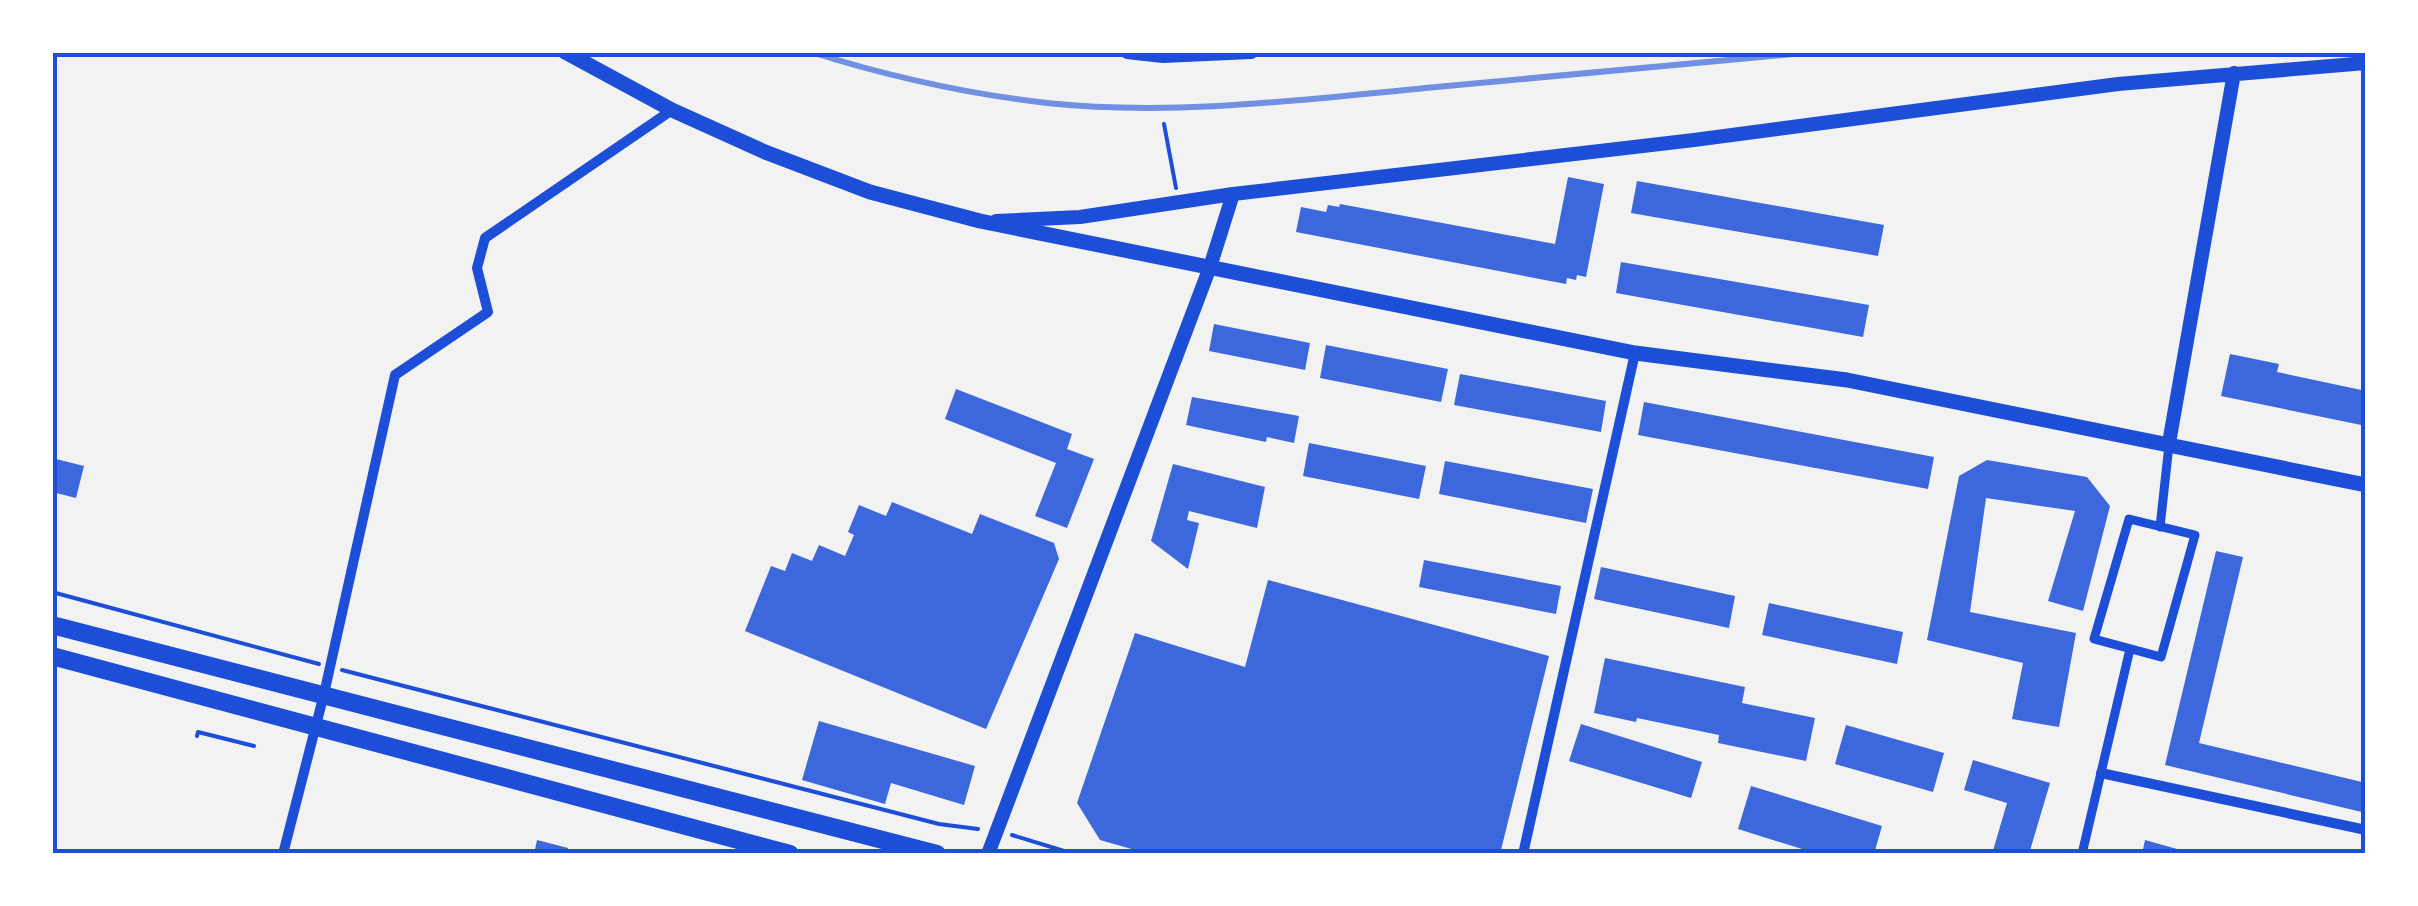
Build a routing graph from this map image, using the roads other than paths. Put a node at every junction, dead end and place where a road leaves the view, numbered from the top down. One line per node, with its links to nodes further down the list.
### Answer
1 (564, 52): 6 (main road)
2 (1127, 52): 3 (street)
3 (1252, 52)
4 (2366, 63): 5 (street)
5 (2234, 73): 7 (street); 11 (street)
6 (672, 110): 8 (main road); 17 (street)
7 (1233, 194): 8 (street); 9 (street)
8 (980, 221): 9 (main road)
9 (1210, 267): 10 (main road); 24 (street)
10 (1635, 353): 11 (main road); 25 (street)
11 (2169, 443): 12 (main road); 13 (street)
12 (2366, 485)
13 (2160, 527): 15 (street); 15 (street)
14 (52, 625): 17 (main road)
15 (2130, 649): 19 (street)
16 (52, 656): 18 (main road)
17 (324, 694): 18 (street); 23 (main road)
18 (315, 726): 21 (street); 22 (main road)
19 (2101, 773): 20 (street); 26 (street)
20 (2366, 830)
21 (284, 854)
22 (790, 854)
23 (937, 854)
24 (988, 854)
25 (1524, 854)
26 (2082, 854)

